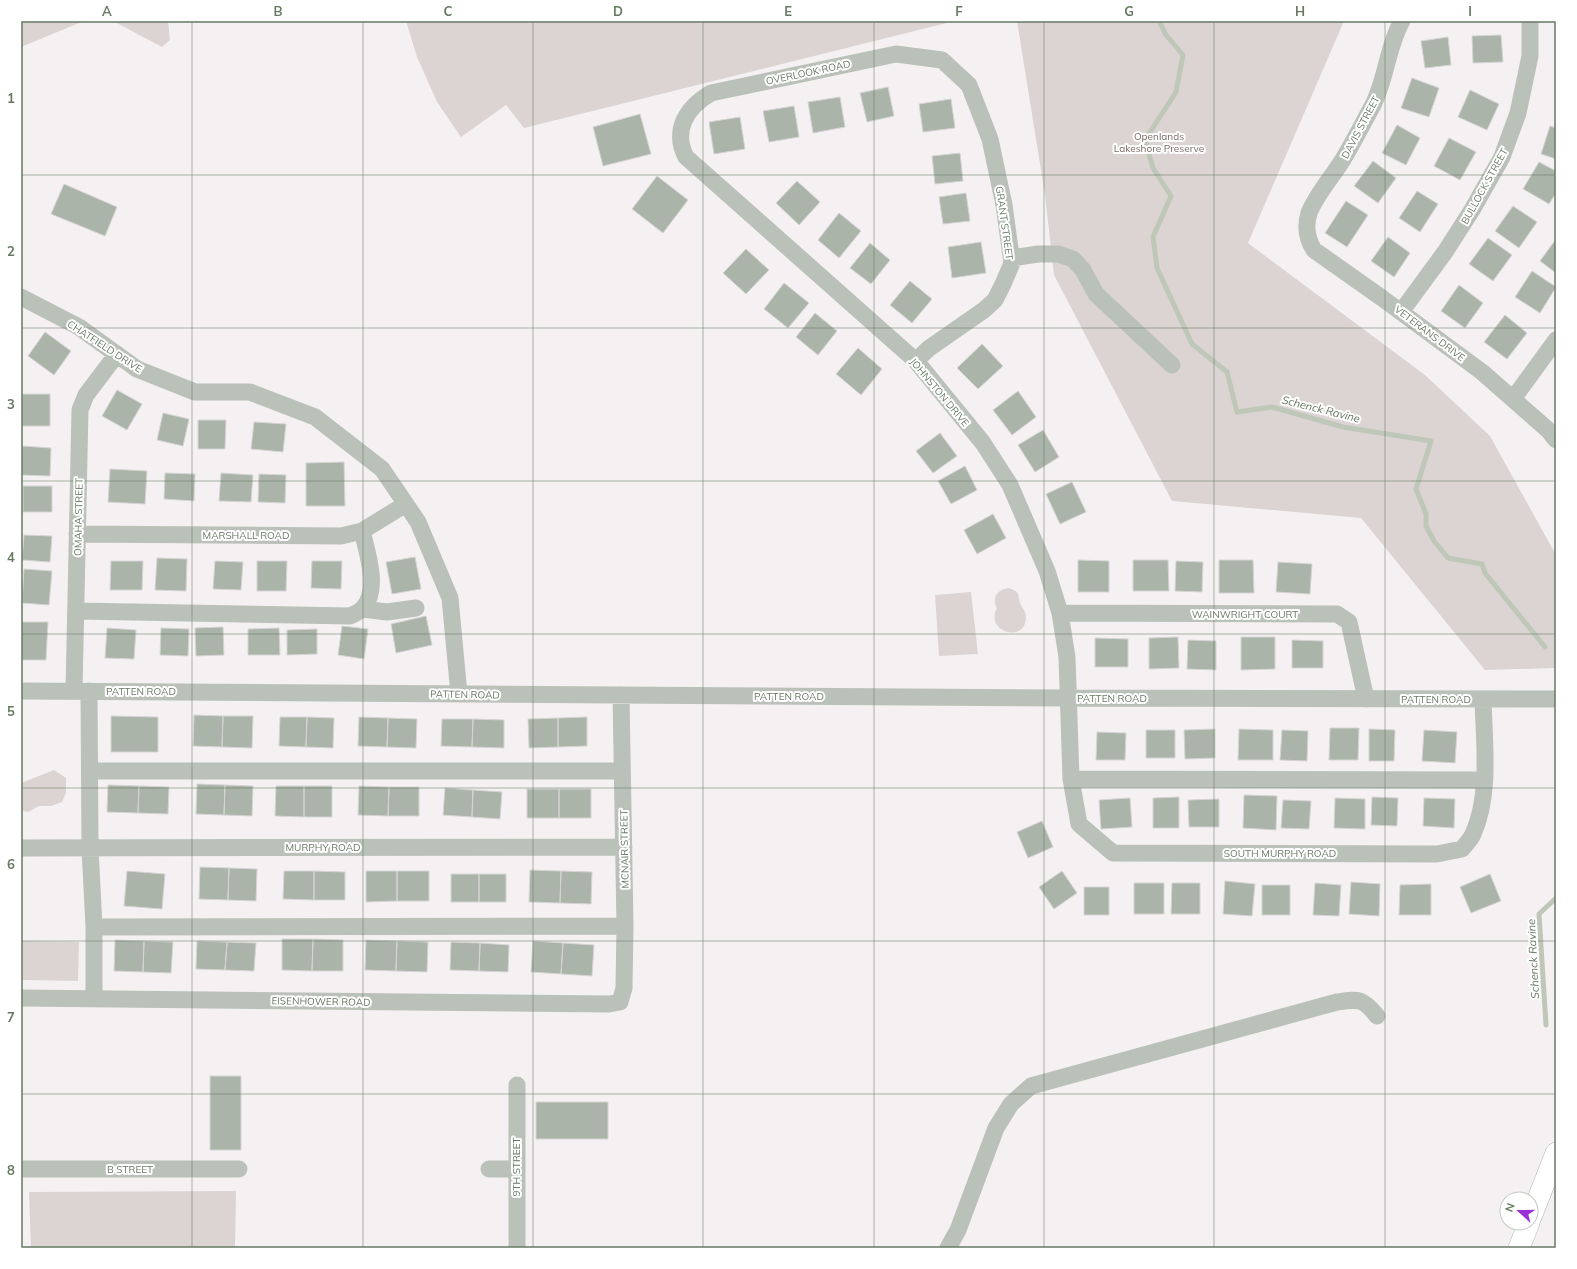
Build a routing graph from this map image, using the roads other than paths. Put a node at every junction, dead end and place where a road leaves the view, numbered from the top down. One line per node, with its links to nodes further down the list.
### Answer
1 (1402, 21): 5 (street, DAVIS STREET)
2 (1530, 21): 8 (street, BULLOCK STREET)
3 (942, 60): 4 (street, OVERLOOK ROAD); 6 (street, GRANT STREET)
4 (685, 118): 11 (street, JOHNSTON DRIVE)
5 (1307, 229): 8 (street, VETERANS DRIVE)
6 (1012, 258): 11 (street, GRANT STREET); 12 (street)
7 (21, 297): 10 (street, CHATFIELD DRIVE)
8 (1402, 312): 13 (street, VETERANS DRIVE)
9 (1556, 340): 13 (street)
10 (117, 354): 15 (street, CHATFIELD DRIVE); 17 (street, OMAHA STREET)
11 (916, 361): 21 (street, JOHNSTON DRIVE)
12 (1172, 365)
13 (1513, 399): 14 (street, VETERANS DRIVE)
14 (1556, 440)
15 (406, 504): 16 (street, MARSHALL ROAD); 24 (street, CHATFIELD DRIVE)
16 (362, 531): 17 (street, MARSHALL ROAD); 19 (street)
17 (77, 534): 20 (street, OMAHA STREET)
18 (416, 608): 19 (street)
19 (363, 609): 20 (street)
20 (76, 611): 23 (street, OMAHA STREET)
21 (1060, 613): 26 (street, JOHNSTON DRIVE); 27 (street, WAINWRIGHT COURT)
22 (21, 690): 23 (street, PATTEN ROAD)
23 (82, 691): 24 (street, PATTEN ROAD); 30 (street, OMAHA STREET)
24 (459, 694): 25 (street, PATTEN ROAD)
25 (620, 695): 26 (street, PATTEN ROAD); 31 (street, MCNAIR STREET)
26 (1068, 698): 27 (street, PATTEN ROAD); 32 (street, SOUTH MURPHY ROAD)
27 (1366, 699): 28 (street, PATTEN ROAD)
28 (1483, 699): 29 (street, PATTEN ROAD); 33 (street, SOUTH MURPHY ROAD)
29 (1556, 699)
30 (90, 771): 31 (street); 36 (street, OMAHA STREET)
31 (622, 771): 34 (street, MCNAIR STREET)
32 (1071, 779): 33 (street); 33 (street, SOUTH MURPHY ROAD)
33 (1484, 780)
34 (624, 847): 36 (street, MURPHY ROAD); 37 (street, MCNAIR STREET)
35 (21, 848): 36 (street, MURPHY ROAD)
36 (90, 848): 38 (street, OMAHA STREET)
37 (625, 926): 38 (street); 41 (street, MCNAIR STREET)
38 (94, 927): 40 (street, OMAHA STREET)
39 (21, 998): 40 (street, EISENHOWER ROAD)
40 (94, 998): 41 (street, EISENHOWER ROAD)
41 (620, 1002)
42 (1377, 1016): 52 (street)
43 (517, 1085): 47 (street, 9TH STREET)
44 (1556, 1152): 49 (main road)
45 (239, 1169): 48 (street, B STREET)
46 (489, 1169): 47 (street)
47 (516, 1169): 51 (street, 9TH STREET)
48 (21, 1170)
49 (1539, 1196)
50 (1526, 1231): 53 (main road)
51 (517, 1248)
52 (948, 1248)
53 (1519, 1248)

